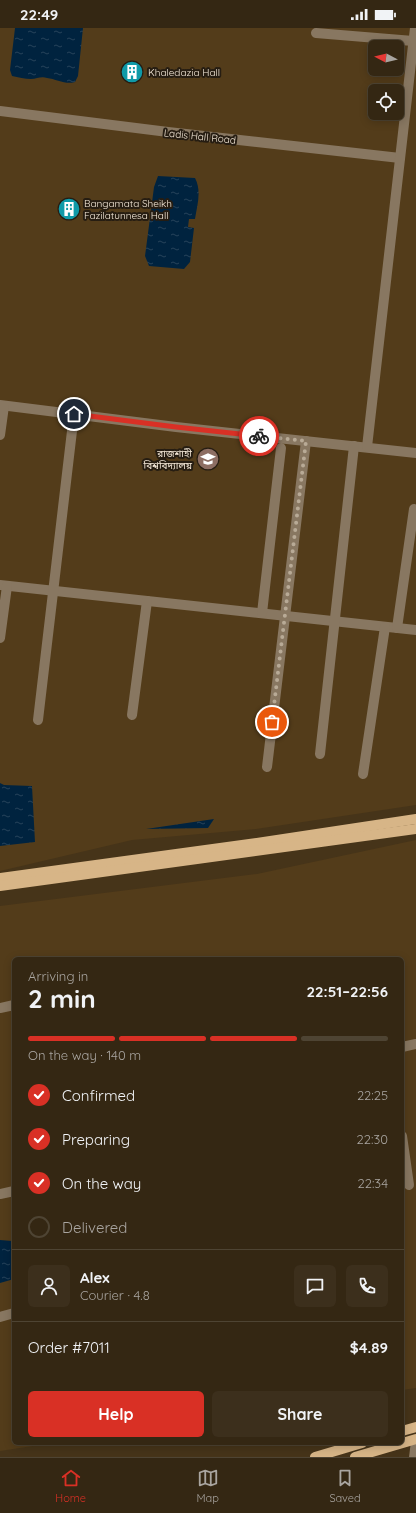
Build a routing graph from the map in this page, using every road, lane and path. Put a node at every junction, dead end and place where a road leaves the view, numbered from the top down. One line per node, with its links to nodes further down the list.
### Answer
1 (414, 28): 3 (street)
2 (316, 33): 3 (street)
3 (413, 42): 5 (street)
4 (0, 111): 5 (street, Ladis Hall Road)
5 (400, 158): 11 (street)
6 (2, 405): 7 (street); 8 (street)
7 (74, 414): 9 (street); 16 (street)
8 (0, 436)
9 (306, 441): 10 (street); 19 (street)
10 (354, 446): 11 (street); 20 (street)
11 (367, 447): 13 (street)
12 (281, 448): 18 (street)
13 (416, 453)
14 (414, 509): 22 (street)
15 (4, 585): 16 (street); 24 (street)
16 (53, 591): 17 (street); 26 (street)
17 (147, 601): 18 (street); 25 (street)
18 (262, 613): 19 (street)
19 (285, 616): 20 (street); 28 (street)
20 (335, 621): 21 (street); 27 (street)
21 (385, 626): 22 (street); 29 (street)
22 (396, 628): 23 (street)
23 (416, 630)
24 (0, 638)
25 (132, 715)
26 (38, 720)
27 (320, 754)
28 (267, 767)
29 (363, 774)
30 (416, 819): 32 (main road)
31 (416, 829): 33 (main road)
32 (0, 878)
33 (0, 886)
34 (12, 1005): 35 (street)
35 (0, 1008)
36 (416, 1044): 37 (street)
37 (404, 1047)
38 (404, 1150): 39 (street)
39 (409, 1185)
40 (12, 1191): 41 (street)
41 (0, 1194)
42 (12, 1314): 43 (street)
43 (0, 1317)
44 (416, 1427): 45 (main road)
45 (404, 1430)
46 (416, 1440): 47 (main road); 52 (street)
47 (404, 1443)
48 (355, 1445): 50 (main road)
49 (398, 1445): 51 (main road)
50 (315, 1457)
51 (355, 1457)
52 (414, 1457)

